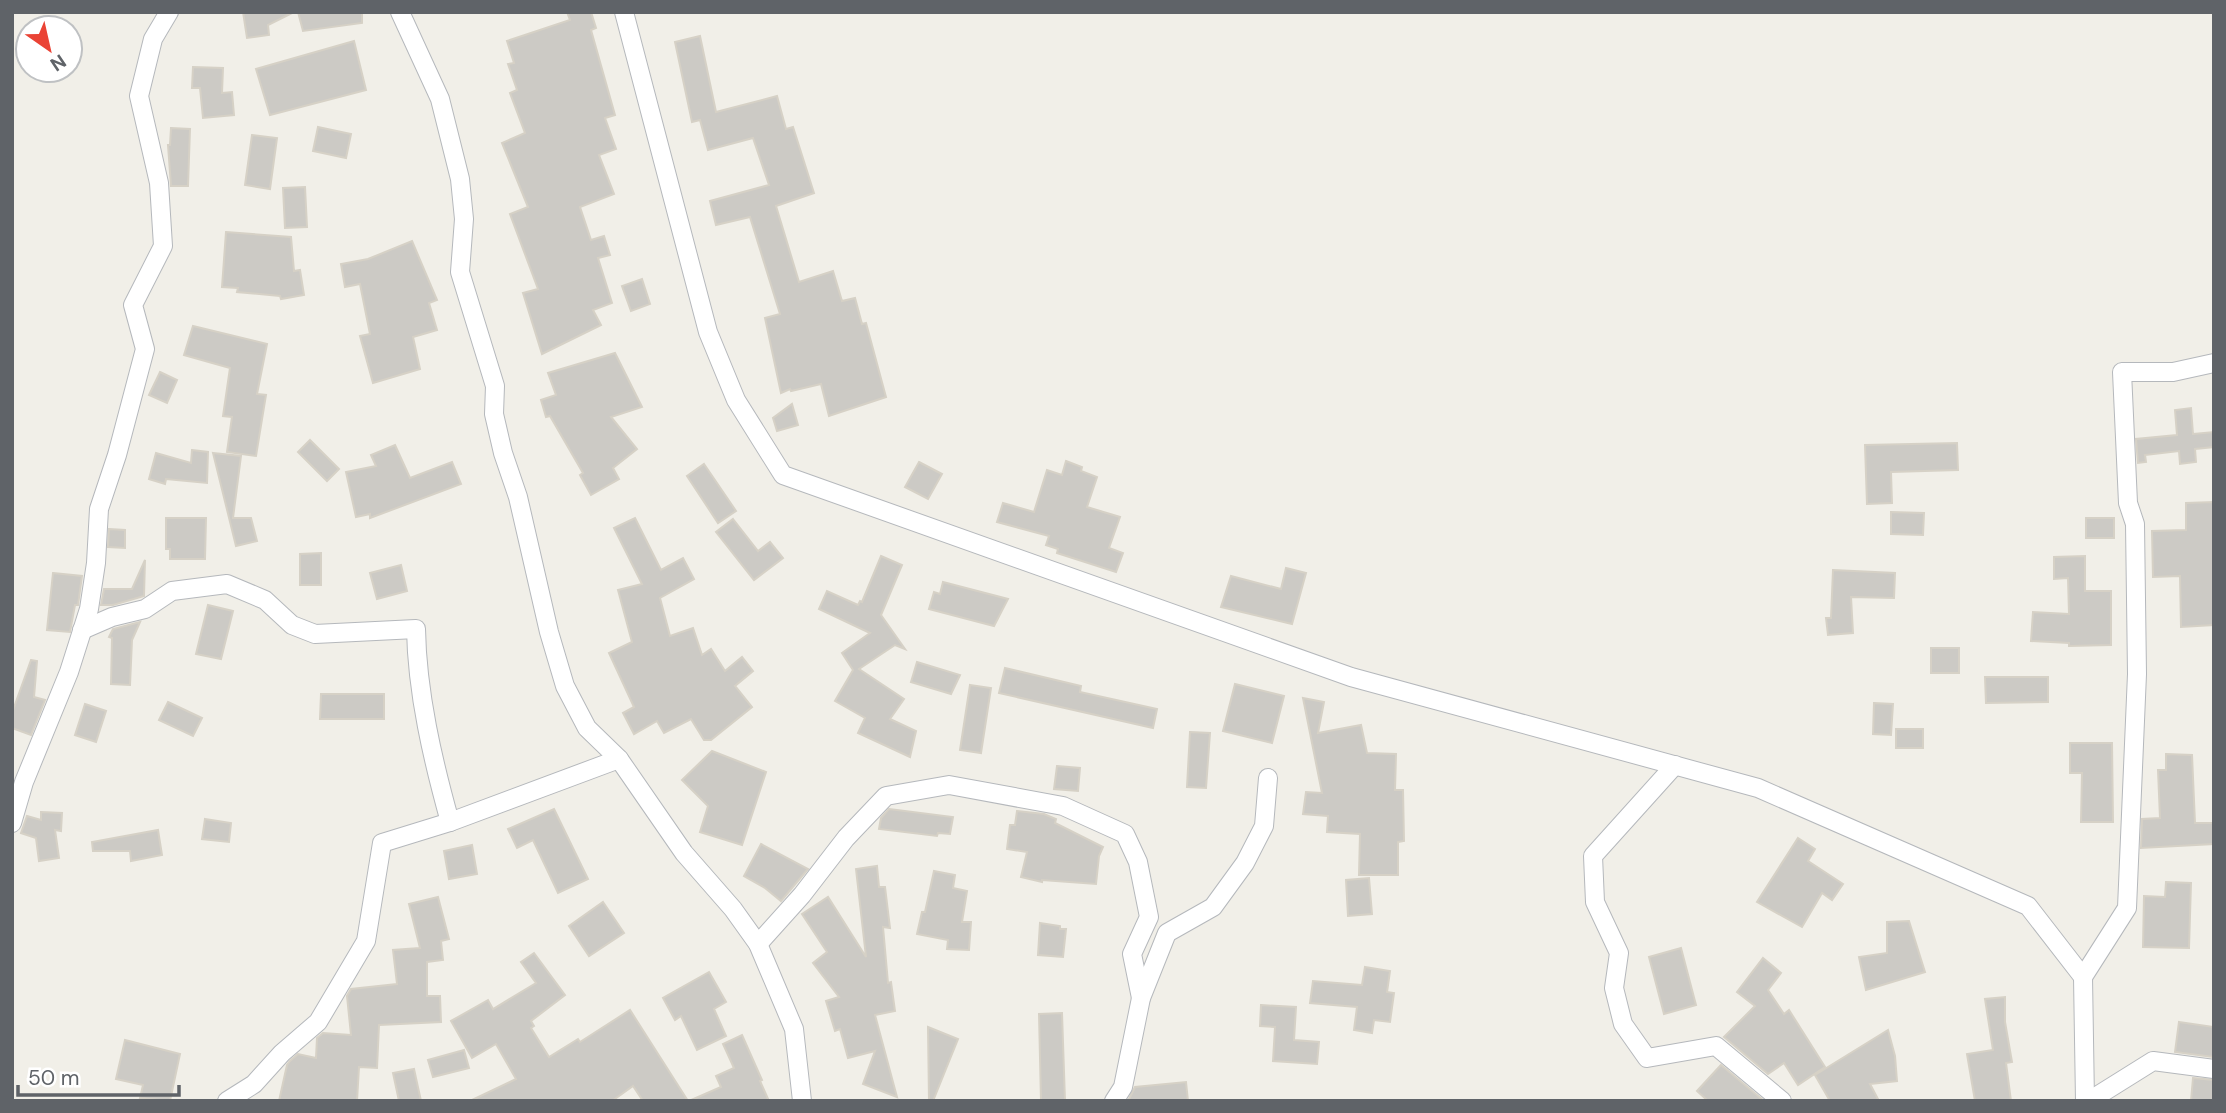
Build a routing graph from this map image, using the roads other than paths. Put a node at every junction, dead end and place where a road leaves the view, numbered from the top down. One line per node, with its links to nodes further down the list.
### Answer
1 (169, 12): 5 (street)
2 (400, 12): 6 (street)
3 (625, 12): 7 (street)
4 (2214, 363): 12 (street)
5 (82, 630): 9 (street); 10 (street)
6 (619, 759): 9 (street); 11 (street)
7 (1675, 765): 12 (street); 19 (street)
8 (1268, 778): 13 (street)
9 (450, 822): 16 (street)
10 (12, 823)
11 (758, 944): 13 (street); 17 (street)
12 (2083, 977): 20 (street)
13 (1142, 998): 15 (street)
14 (2214, 1069): 20 (street)
15 (1119, 1094): 18 (street)
16 (228, 1101)
17 (802, 1101)
18 (1097, 1101)
19 (1782, 1101)
20 (2087, 1101)

